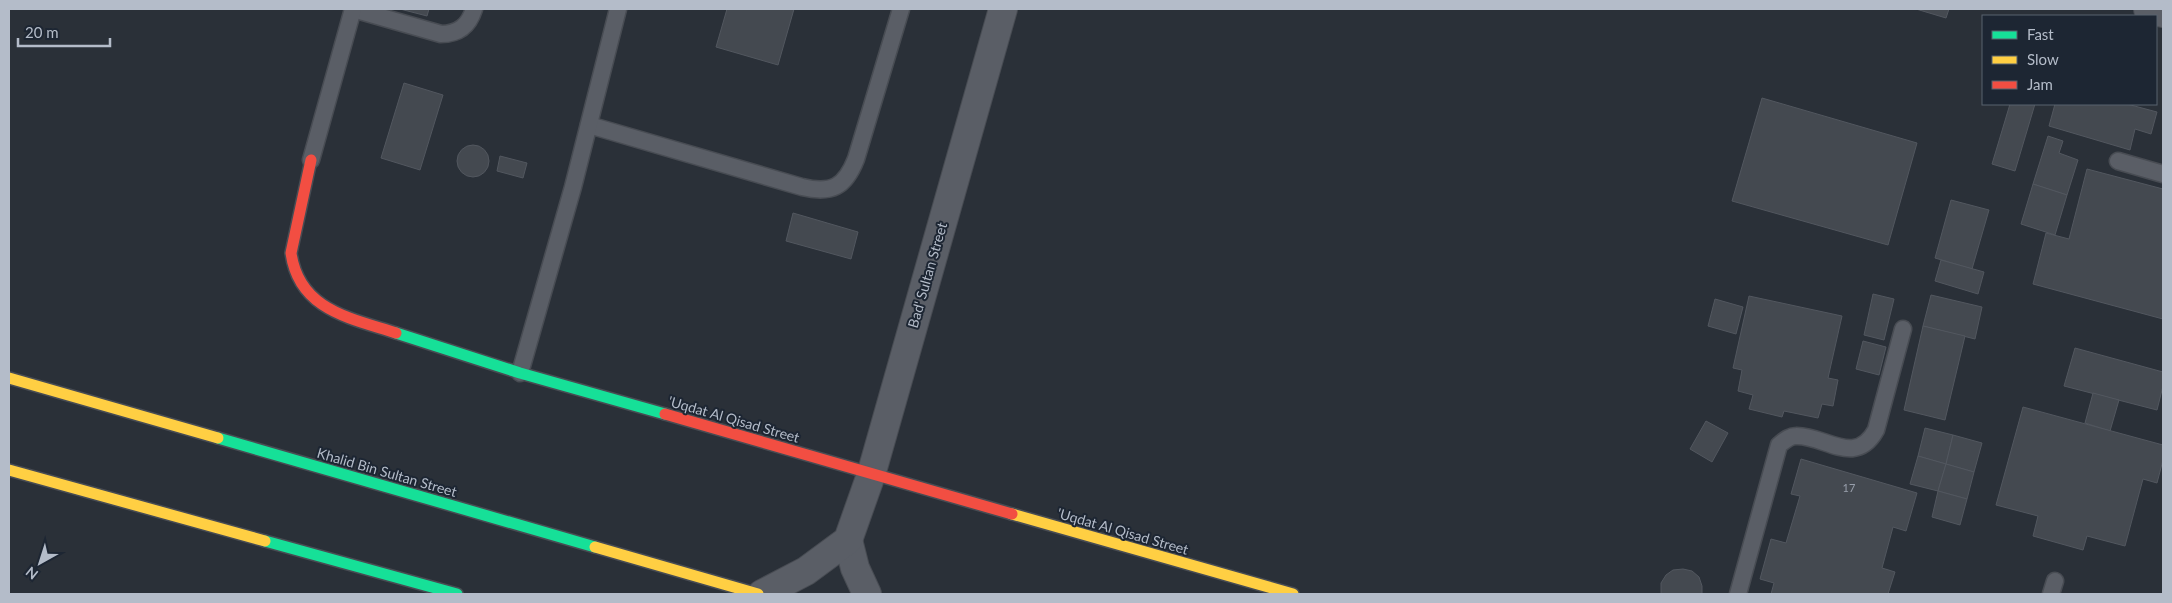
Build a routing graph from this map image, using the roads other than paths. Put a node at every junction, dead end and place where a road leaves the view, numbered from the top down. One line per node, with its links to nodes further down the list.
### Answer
1 (353, 9): 2 (lane); 9 (lane)
2 (474, 9)
3 (618, 9): 8 (lane)
4 (901, 9): 8 (lane)
5 (1003, 9): 16 (street, Bad' Sultan Street)
6 (2148, 9): 7 (street)
7 (2163, 13)
8 (588, 125): 13 (lane)
9 (311, 160): 13 (main road, 'Uqdat Al Qisad Street)
10 (2118, 161): 11 (lane)
11 (2163, 174)
12 (1903, 329): 23 (lane)
13 (520, 373): 16 (main road, 'Uqdat Al Qisad Street)
14 (9, 378): 19 (main road, Khalid Bin Sultan Street)
15 (9, 470): 18 (main road)
16 (871, 475): 17 (street, Bad' Sultan Street); 22 (main road, 'Uqdat Al Qisad Street)
17 (848, 540): 20 (street); 21 (street)
18 (457, 594)
19 (758, 594)
20 (762, 594)
21 (868, 594)
22 (1293, 594)
23 (1738, 594)

